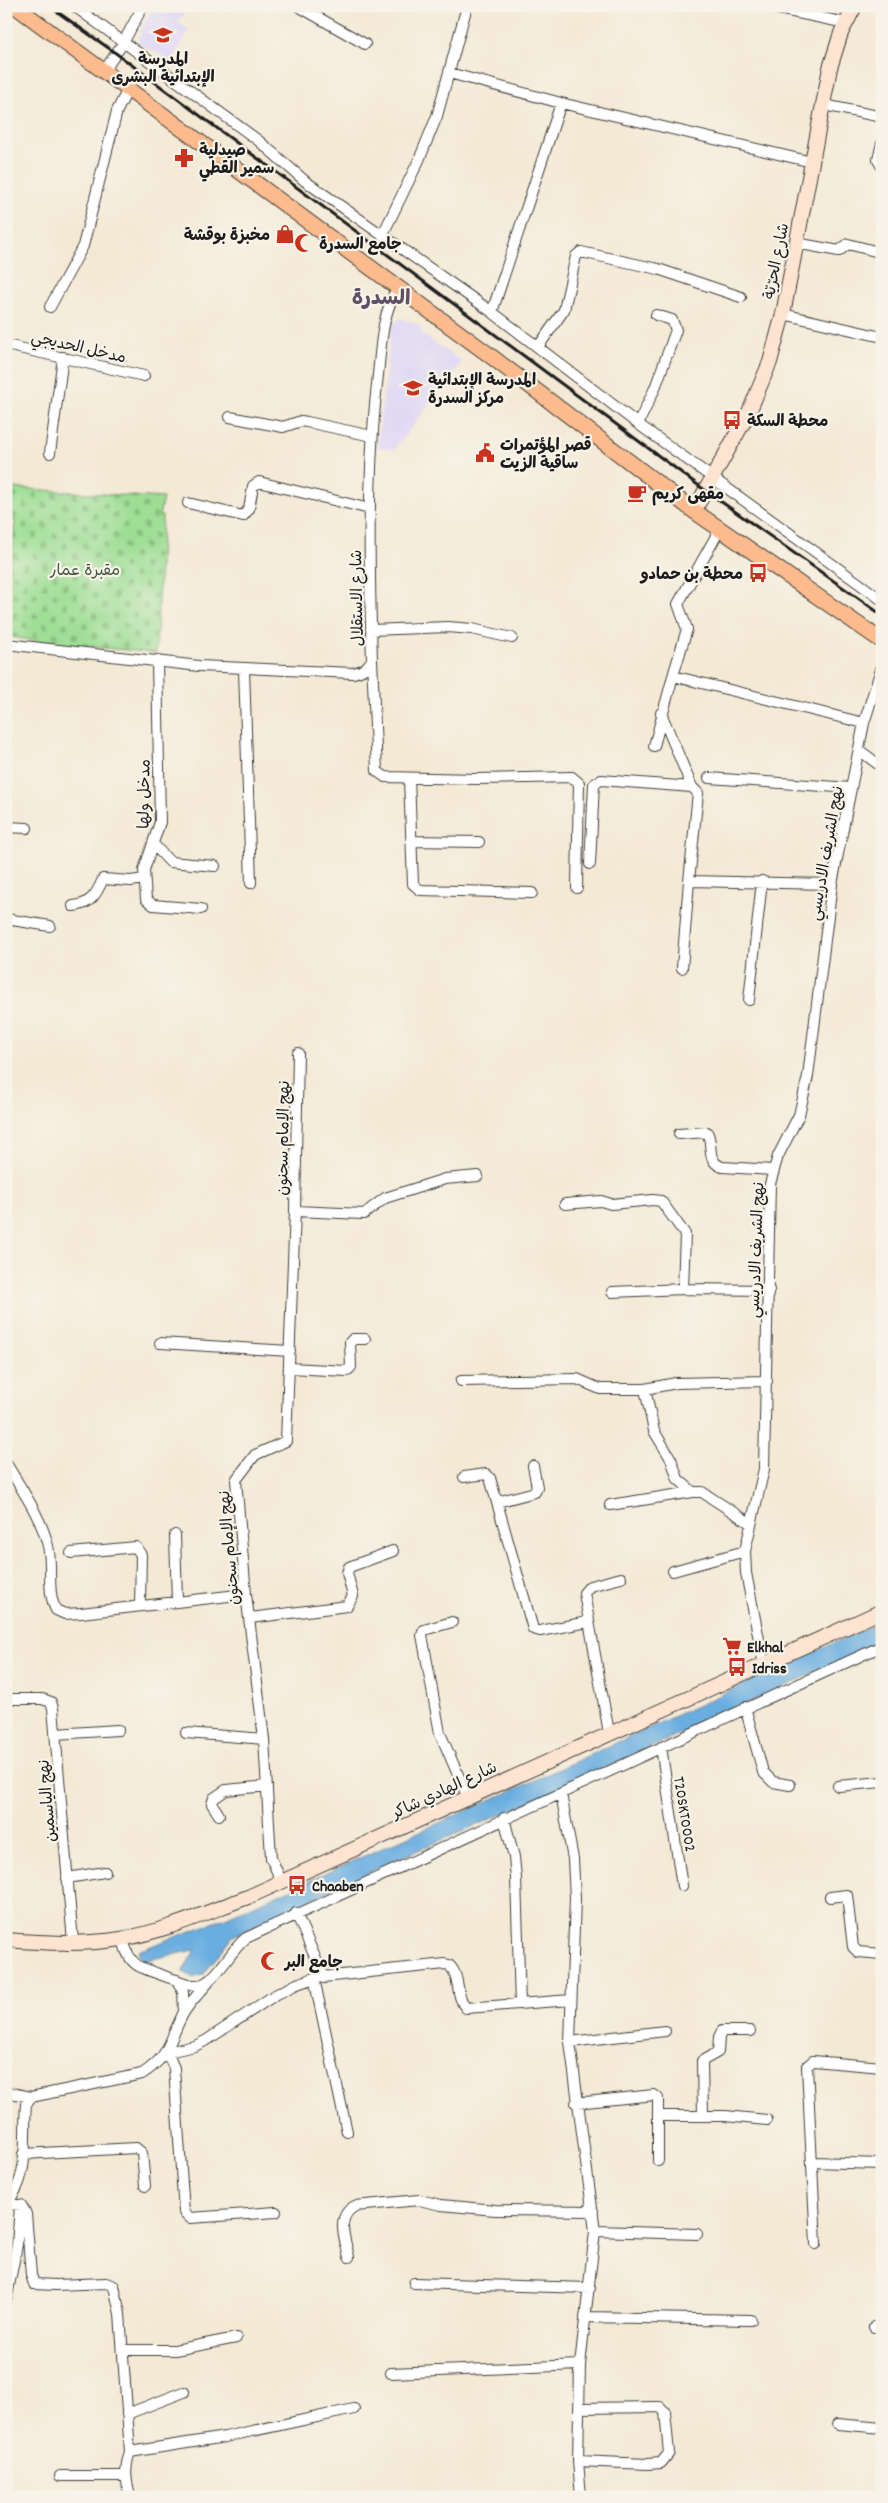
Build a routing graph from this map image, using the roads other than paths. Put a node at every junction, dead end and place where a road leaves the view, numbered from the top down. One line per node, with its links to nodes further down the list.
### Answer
1 (15, 6): 11 (main road)
2 (74, 6): 9 (street)
3 (142, 6): 9 (street)
4 (298, 6): 10 (street)
5 (467, 6): 12 (street)
6 (764, 6): 8 (street)
7 (855, 6): 8 (main road, شارع الحرّيّة)
8 (846, 23): 15 (main road, شارع الحرّيّة)
9 (124, 42): 11 (street); 20 (street)
10 (364, 44)
11 (104, 71): 13 (main road)
12 (449, 73): 14 (street); 20 (street)
13 (128, 89): 23 (main road); 25 (street)
14 (561, 103): 18 (street); 26 (street)
15 (824, 105): 16 (street); 18 (main road, شارع الحرّيّة)
16 (882, 117)
17 (882, 143): 19 (street)
18 (812, 162): 21 (main road, شارع الحرّيّة)
19 (882, 167)
20 (383, 234): 26 (street)
21 (796, 243): 22 (street); 27 (main road, شارع الحرّيّة)
22 (875, 252)
23 (398, 287): 36 (street, شارع الاستقلال); 41 (main road)
24 (741, 297): 31 (street)
25 (50, 307)
26 (492, 312): 31 (street)
27 (783, 314): 29 (street); 38 (main road, شارع الحرّيّة)
28 (656, 316): 35 (street)
29 (882, 336)
30 (6, 345): 32 (street, مدخل الحديجي)
31 (538, 347): 35 (street)
32 (63, 357): 33 (street, مدخل الحديجي); 37 (street)
33 (144, 376)
34 (230, 417): 36 (street)
35 (638, 424): 38 (street)
36 (372, 436): 40 (street, شارع الاستقلال)
37 (50, 453)
38 (713, 478): 41 (main road, شارع الحرّيّة); 43 (street)
39 (188, 503): 40 (street)
40 (370, 509): 44 (street, شارع الاستقلال)
41 (694, 510): 42 (main road)
42 (720, 529): 46 (main road); 52 (street)
43 (882, 600)
44 (372, 630): 45 (street); 49 (street, شارع الاستقلال)
45 (512, 638)
46 (882, 641)
47 (6, 644): 48 (street, شارع الاستقلال)
48 (157, 660): 51 (street, شارع الاستقلال); 66 (street, مدخل ولها)
49 (372, 660): 51 (street, شارع الاستقلال); 58 (street)
50 (882, 666): 54 (street, نهج الشريف الادريسي)
51 (244, 669): 72 (street)
52 (674, 676): 53 (street); 54 (street)
53 (662, 714): 55 (street); 60 (street)
54 (864, 723): 56 (street, نهج الشريف الادريسي)
55 (654, 746)
56 (859, 750): 57 (street); 61 (street, نهج الشريف الادريسي)
57 (882, 767)
58 (409, 778): 64 (street); 74 (street)
59 (709, 778): 61 (street)
60 (692, 786): 67 (street); 70 (street)
61 (851, 788): 73 (street, نهج الشريف الادريسي)
62 (6, 826): 63 (street)
63 (27, 828)
64 (411, 841): 65 (street); 75 (street)
65 (479, 842)
66 (154, 845): 68 (street); 69 (street, مدخل ولها)
67 (590, 864)
68 (215, 866)
69 (144, 879): 76 (street); 77 (street, مدخل ولها)
70 (690, 880): 71 (street); 80 (street)
71 (762, 882): 73 (street); 81 (street)
72 (251, 883)
73 (832, 884): 84 (street, نهج الشريف الادريسي)
74 (577, 888)
75 (532, 893)
76 (73, 906)
77 (201, 909)
78 (6, 918): 79 (street)
79 (50, 926)
80 (682, 968)
81 (749, 1000)
82 (298, 1053): 87 (street, نهج الإمام سحنون)
83 (679, 1134): 84 (street)
84 (773, 1170): 89 (street, نهج الشريف الادريسي)
85 (478, 1176): 87 (street)
86 (565, 1204): 88 (street)
87 (295, 1210): 93 (street, نهج الإمام سحنون)
88 (683, 1289): 89 (street); 90 (street)
89 (769, 1290): 96 (street, نهج الشريف الادريسي)
90 (612, 1292)
91 (365, 1339): 94 (street)
92 (160, 1343): 93 (street)
93 (290, 1351): 94 (street, نهج الإمام سحنون)
94 (290, 1368): 111 (street, نهج الإمام سحنون)
95 (461, 1381): 97 (street)
96 (767, 1381): 97 (street); 104 (street, نهج الشريف الادريسي)
97 (645, 1389): 101 (street)
98 (6, 1463): 113 (street)
99 (533, 1466): 102 (street)
100 (464, 1477): 102 (street)
101 (693, 1492): 103 (street); 104 (street)
102 (497, 1502): 117 (street)
103 (610, 1505)
104 (750, 1523): 106 (street, نهج الشريف الادريسي)
105 (175, 1535): 112 (street)
106 (745, 1550): 109 (street); 119 (street, نهج الشريف الادريسي)
107 (393, 1551): 115 (street)
108 (71, 1553): 113 (street)
109 (673, 1571)
110 (620, 1578): 117 (street)
111 (246, 1594): 112 (street); 115 (street, نهج الإمام سحنون)
112 (177, 1602): 113 (street)
113 (140, 1606)
114 (882, 1611): 119 (main road, شارع الهادي شاكر)
115 (250, 1618): 126 (street, نهج الإمام سحنون)
116 (452, 1622): 133 (street)
117 (588, 1622): 123 (street)
118 (882, 1646): 121 (street)
119 (764, 1665): 123 (main road, شارع الهادي شاكر)
120 (6, 1699): 125 (street, نهج الياسمين)
121 (745, 1707): 127 (street); 130 (street)
122 (118, 1730): 125 (street)
123 (609, 1732): 133 (main road, شارع الهادي شاكر)
124 (186, 1733): 126 (street)
125 (55, 1734): 137 (street, نهج الياسمين)
126 (264, 1739): 129 (street, نهج الإمام سحنون)
127 (661, 1747): 132 (street); 139 (street, T20SKT0002)
128 (882, 1782): 131 (street)
129 (267, 1786): 134 (street); 138 (street, نهج الإمام سحنون)
130 (790, 1786)
131 (838, 1786)
132 (561, 1794): 135 (street); 149 (street)
133 (468, 1798): 138 (main road, شارع الهادي شاكر)
134 (220, 1815)
135 (504, 1818): 141 (street); 150 (street)
136 (105, 1872): 137 (street)
137 (67, 1878): 144 (street, نهج الياسمين)
138 (282, 1883): 142 (main road, شارع الهادي شاكر)
139 (682, 1886)
140 (830, 1897): 145 (street)
141 (296, 1913): 146 (street); 148 (street)
142 (123, 1938): 144 (main road, شارع الهادي شاكر); 147 (street)
143 (6, 1940): 144 (main road, شارع الهادي شاكر)
144 (73, 1942)
145 (882, 1954)
146 (319, 1978): 150 (street); 155 (street); 163 (street)
147 (176, 1979): 148 (street); 151 (street)
148 (210, 1980): 151 (street)
149 (571, 2000): 150 (street); 154 (street)
150 (520, 2004)
151 (184, 2012): 155 (street)
152 (665, 2031): 154 (street)
153 (750, 2031): 161 (street)
154 (570, 2042): 159 (street)
155 (167, 2052): 158 (street); 173 (street)
156 (882, 2067): 166 (street)
157 (6, 2092): 158 (street)
158 (31, 2097): 164 (street)
159 (576, 2103): 160 (street); 172 (street)
160 (658, 2116): 161 (street); 165 (street)
161 (703, 2116): 162 (street)
162 (768, 2120)
163 (347, 2132)
164 (23, 2154): 168 (street); 169 (street)
165 (658, 2160)
166 (812, 2162): 167 (street); 176 (street)
167 (882, 2164)
168 (145, 2186)
169 (16, 2194): 170 (street); 171 (street)
170 (6, 2204): 171 (street)
171 (20, 2205): 180 (street); 184 (street)
172 (593, 2210): 174 (street); 177 (street)
173 (276, 2212)
174 (595, 2231): 175 (street); 179 (street)
175 (696, 2234)
176 (816, 2244)
177 (349, 2257)
178 (414, 2283): 179 (street)
179 (590, 2288): 181 (street)
180 (6, 2301)
181 (585, 2317): 182 (street); 185 (street)
182 (751, 2320)
183 (236, 2338): 184 (street)
184 (123, 2350): 190 (street)
185 (580, 2365): 186 (street); 188 (street)
186 (391, 2373)
187 (184, 2392): 190 (street)
188 (579, 2408): 194 (street); 194 (street)
189 (354, 2409): 193 (street)
190 (127, 2414): 193 (street)
191 (838, 2424): 192 (street)
192 (882, 2428)
193 (130, 2452): 196 (street)
194 (578, 2461): 198 (street)
195 (60, 2476): 196 (street)
196 (126, 2476): 197 (street)
197 (130, 2497)
198 (581, 2497)

